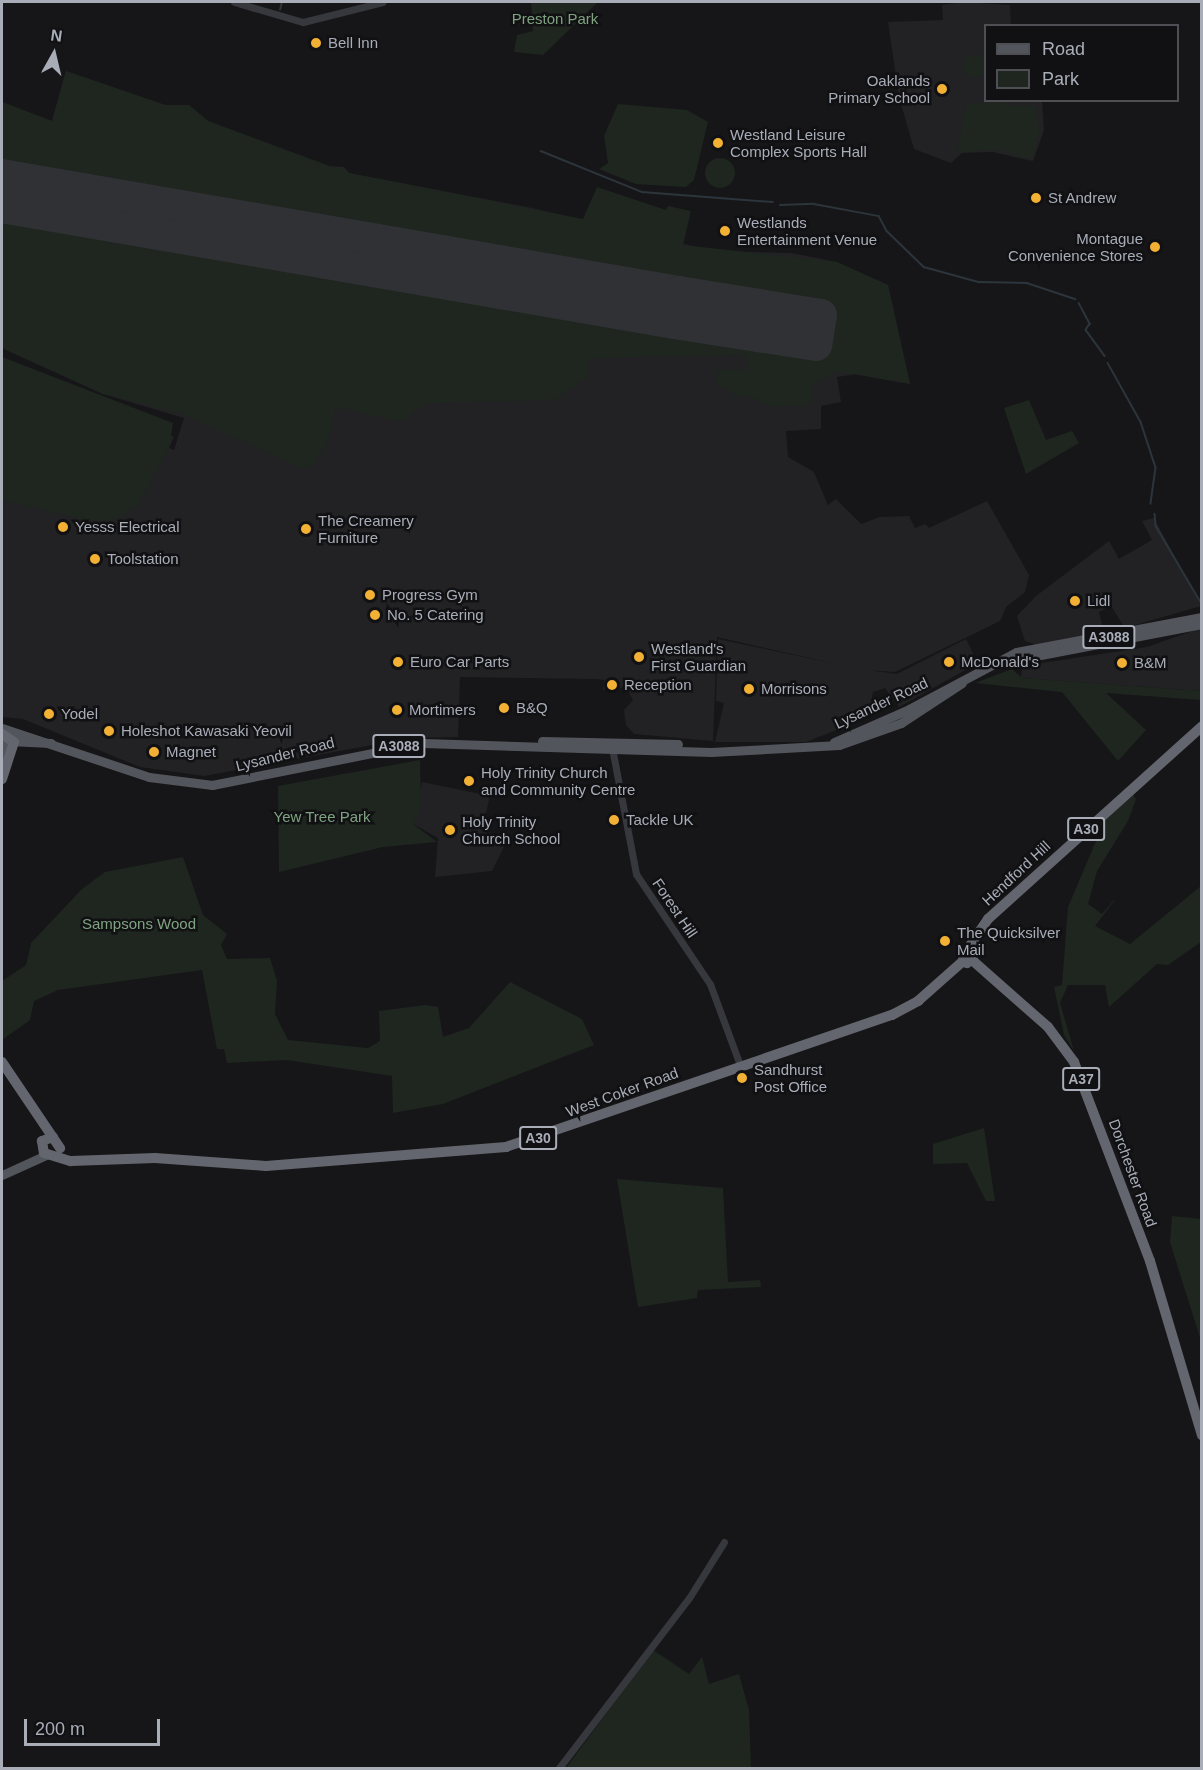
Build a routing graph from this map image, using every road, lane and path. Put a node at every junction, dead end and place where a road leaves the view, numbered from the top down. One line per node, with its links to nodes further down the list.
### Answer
1 (234, 2): 2 (street)
2 (383, 2)
3 (1202, 617): 5 (main road, A3088)
4 (1202, 624): 5 (main road, A3088)
5 (1017, 656): 10 (main road, Lysander Road / A3088)
6 (1202, 726): 14 (highway, Hendford Hill / A30)
7 (6, 735): 8 (main road, Lysander Road); 8 (main road, Lysander Road / A3088); 12 (highway)
8 (53, 743): 9 (main road, Lysander Road / A3088)
9 (530, 744): 10 (main road, Lysander Road / A3088); 11 (main road, Lysander Road / A3088)
10 (716, 750): 11 (main road, Lysander Road / A3088)
11 (616, 751): 16 (street, Forest Hill)
12 (3, 760): 13 (highway)
13 (2, 779)
14 (968, 958): 16 (highway, West Coker Road / A30); 20 (highway, Dorchester Road / A37)
15 (2, 1062): 17 (highway)
16 (740, 1065): 18 (highway, West Coker Road / A30)
17 (38, 1119): 18 (highway); 18 (highway)
18 (47, 1149): 19 (main road)
19 (2, 1175)
20 (1202, 1435)
21 (724, 1542): 22 (street)
22 (559, 1768)

